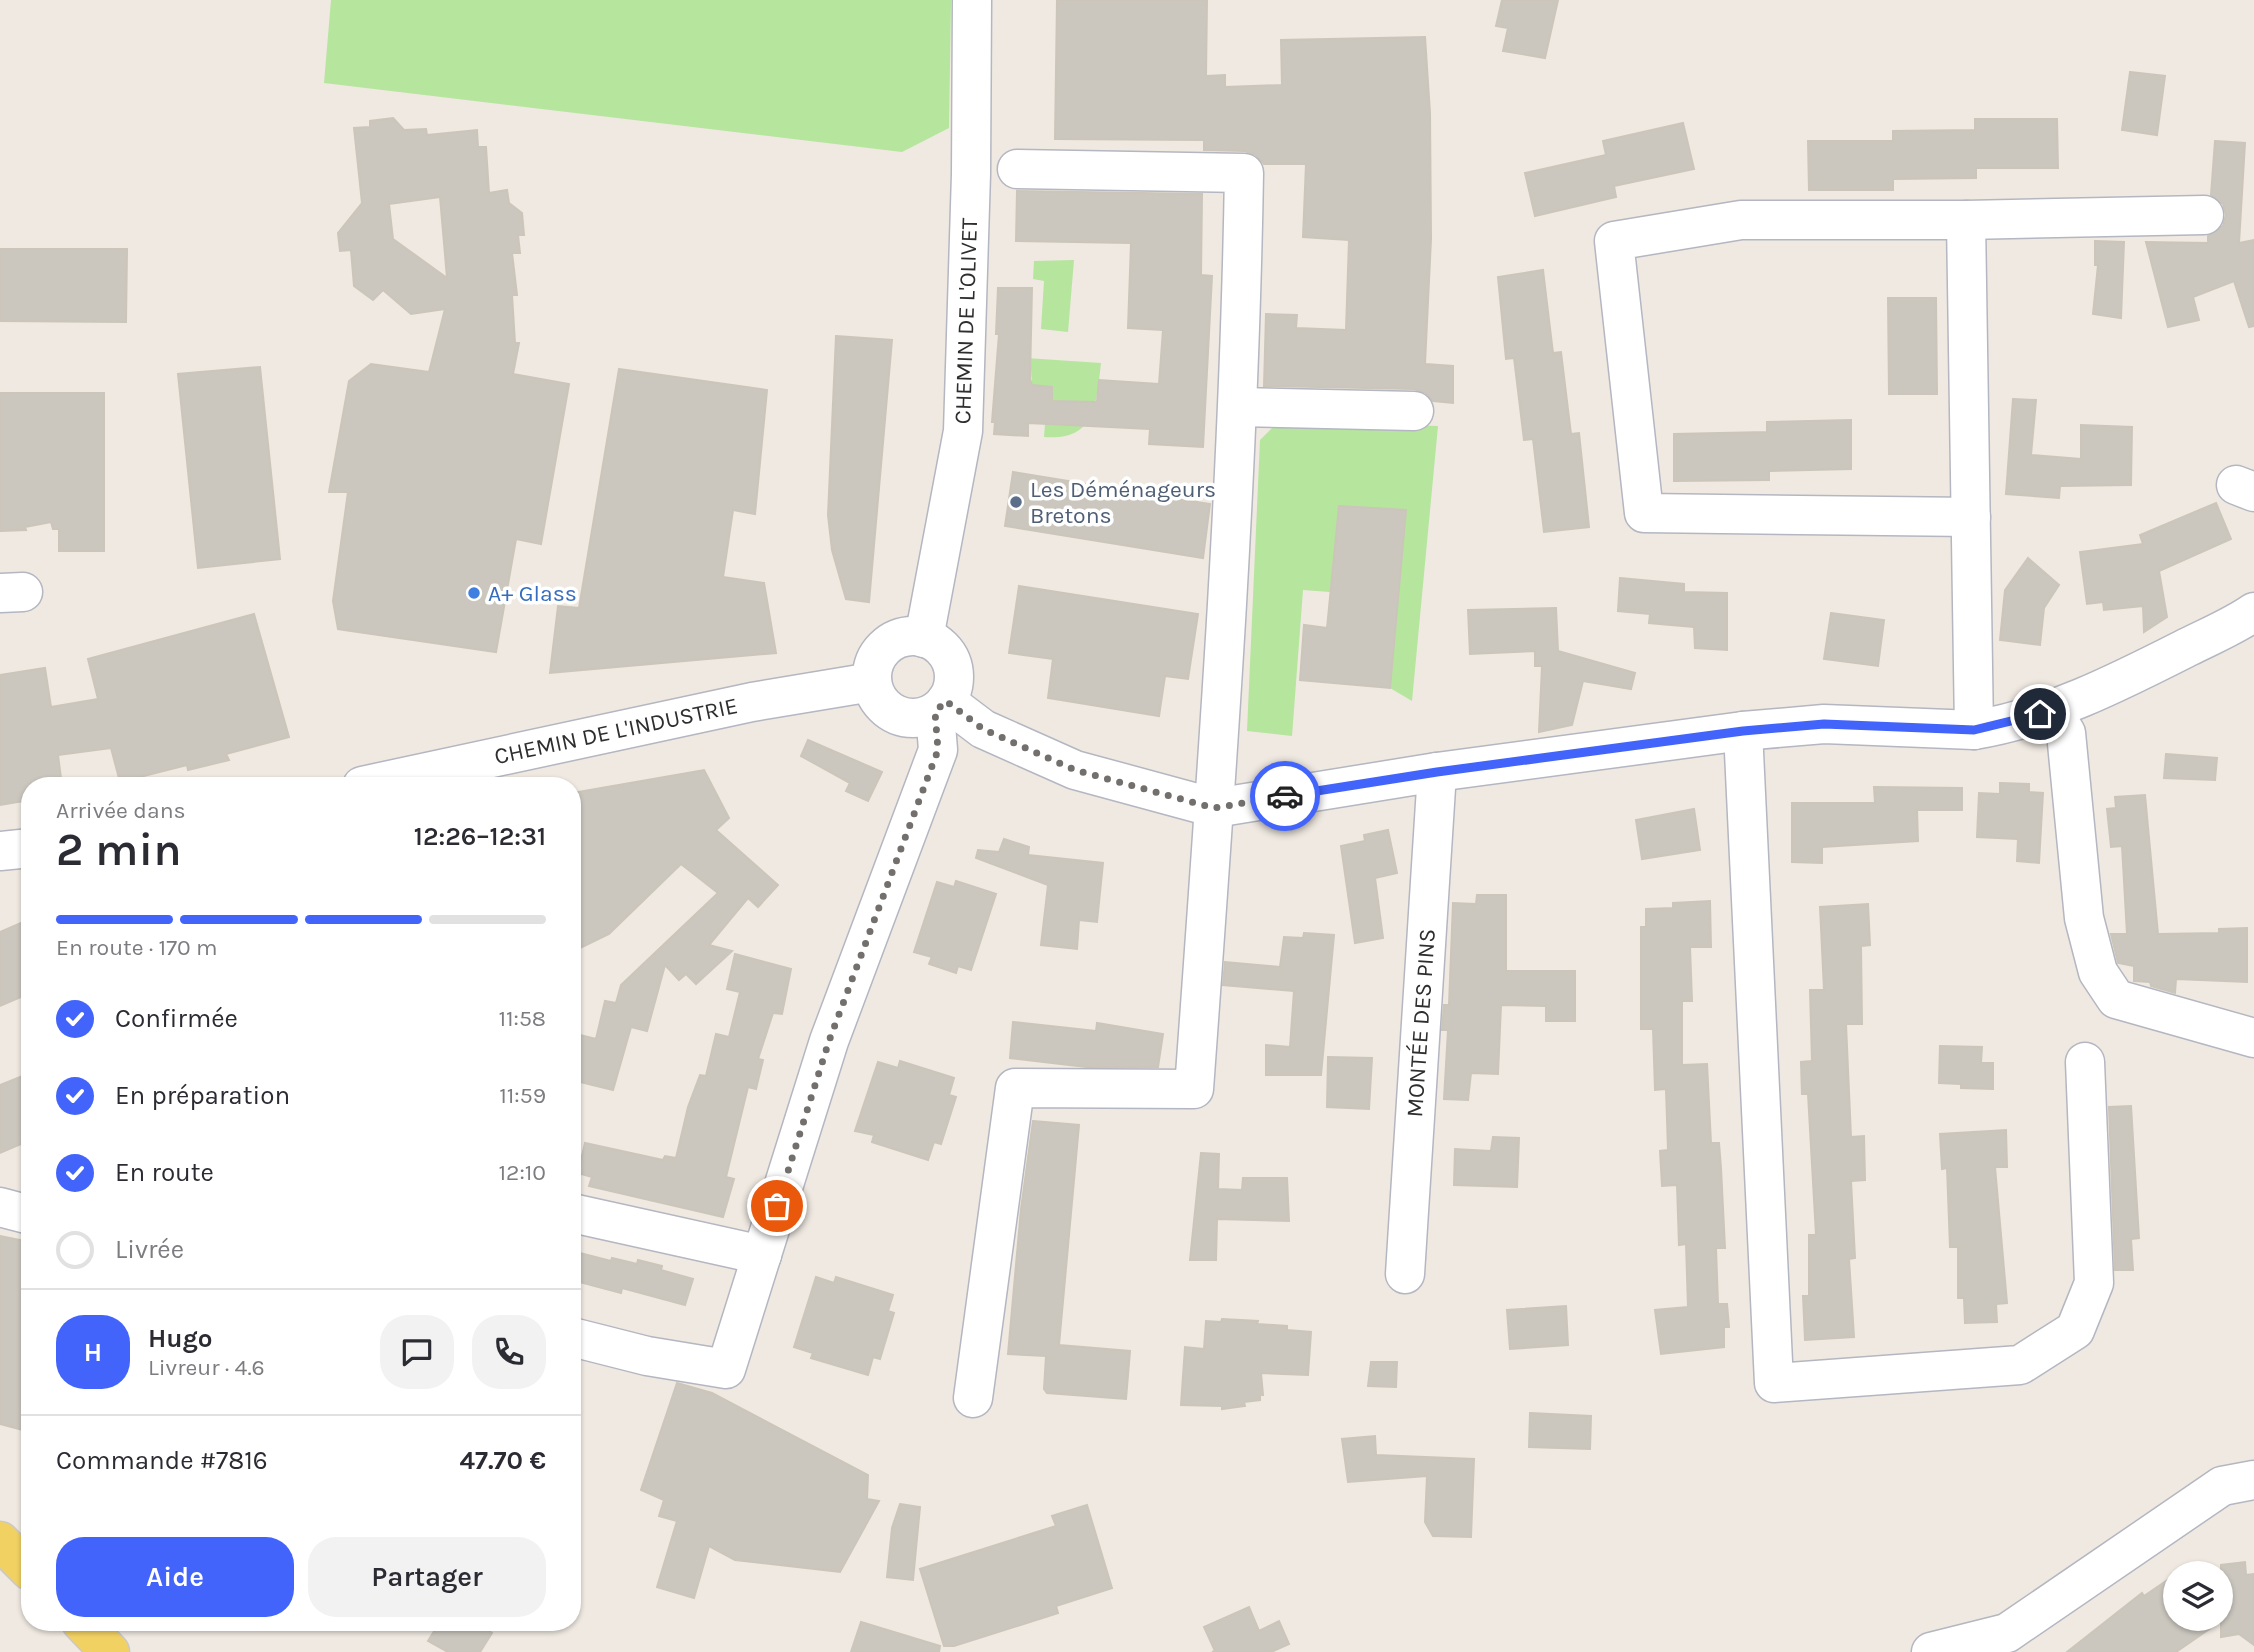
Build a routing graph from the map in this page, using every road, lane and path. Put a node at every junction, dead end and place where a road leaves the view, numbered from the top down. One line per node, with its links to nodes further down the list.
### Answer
1 (971, 0): 9 (street, CHEMIN DE L'OLIVET)
2 (1017, 169): 5 (street)
3 (2204, 215): 4 (street)
4 (1966, 220): 7 (street); 7 (street)
5 (1238, 407): 6 (street); 17 (street)
6 (1414, 411)
7 (1971, 517): 13 (street)
8 (2254, 612): 12 (street)
9 (924, 638): 10 (street); 11 (street)
10 (872, 682): 11 (street); 16 (street, CHEMIN DE L'INDUSTRIE)
11 (940, 707): 17 (street); 25 (street)
12 (2051, 709): 13 (street); 20 (street)
13 (1974, 730): 14 (street)
14 (1743, 731): 15 (street); 21 (street)
15 (1437, 772): 17 (street); 26 (street, MONTÉE DES PINS)
16 (404, 777)
17 (1214, 808): 28 (street)
18 (21, 849): 19 (street)
19 (0, 851)
20 (2254, 1038)
21 (2085, 1062)
22 (0, 1207): 23 (street)
23 (21, 1213)
24 (581, 1215): 25 (street)
25 (762, 1255): 27 (street)
26 (1405, 1274)
27 (581, 1339)
28 (973, 1398)
29 (2254, 1480): 34 (street)
30 (0, 1541): 31 (main road)
31 (21, 1562)
32 (89, 1631): 33 (main road)
33 (110, 1652)
34 (1931, 1652)

